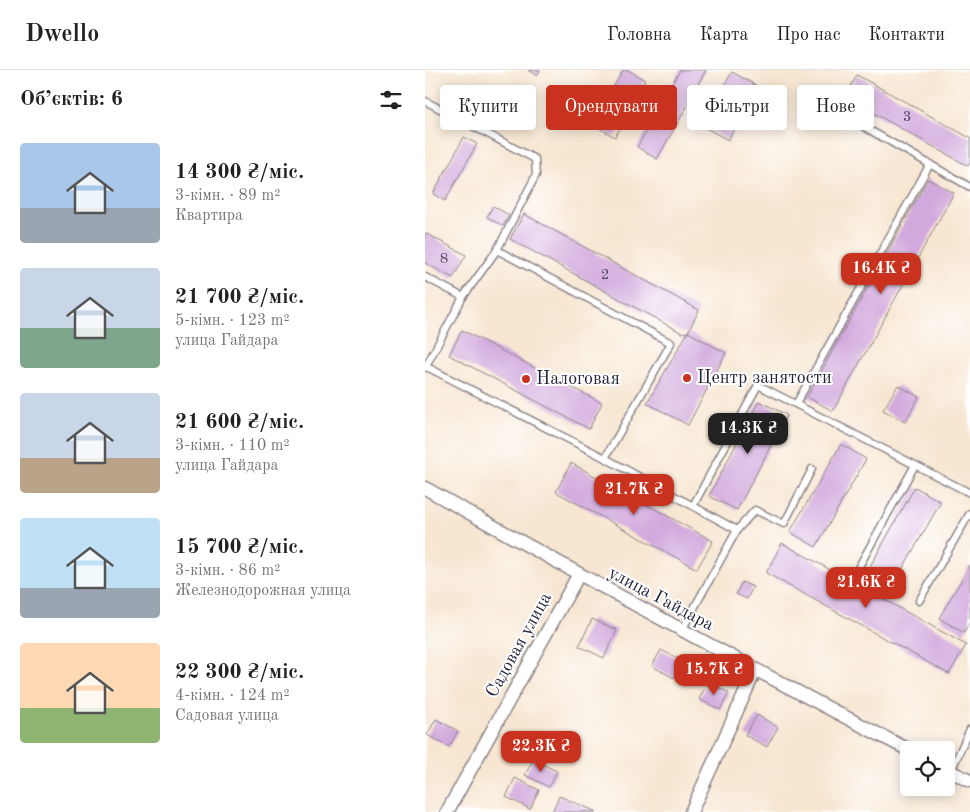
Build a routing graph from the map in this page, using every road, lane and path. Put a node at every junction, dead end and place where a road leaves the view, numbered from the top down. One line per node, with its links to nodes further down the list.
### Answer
1 (425, 101): 5 (lane)
2 (870, 130): 3 (lane)
3 (930, 164): 4 (lane); 9 (lane)
4 (970, 186)
5 (497, 250): 7 (lane); 10 (lane)
6 (425, 277): 7 (lane)
7 (463, 297): 8 (lane)
8 (425, 367): 10 (lane)
9 (796, 404): 11 (lane); 15 (lane)
10 (605, 458): 15 (lane)
11 (915, 464): 14 (lane); 18 (lane)
12 (812, 468): 17 (lane)
13 (425, 488): 19 (street, улица Гайдара)
14 (970, 493)
15 (693, 506): 17 (lane)
16 (970, 513): 20 (lane)
17 (737, 530): 21 (lane)
18 (857, 570)
19 (579, 574): 21 (street, улица Гайдара); 28 (street, Садовая улица)
20 (919, 601)
21 (682, 630): 22 (street, улица Гайдара)
22 (755, 671): 24 (street, улица Гайдара); 29 (street)
23 (970, 729): 25 (lane)
24 (900, 745)
25 (955, 758)
26 (955, 773): 27 (street)
27 (970, 781)
28 (447, 812)
29 (691, 812)

